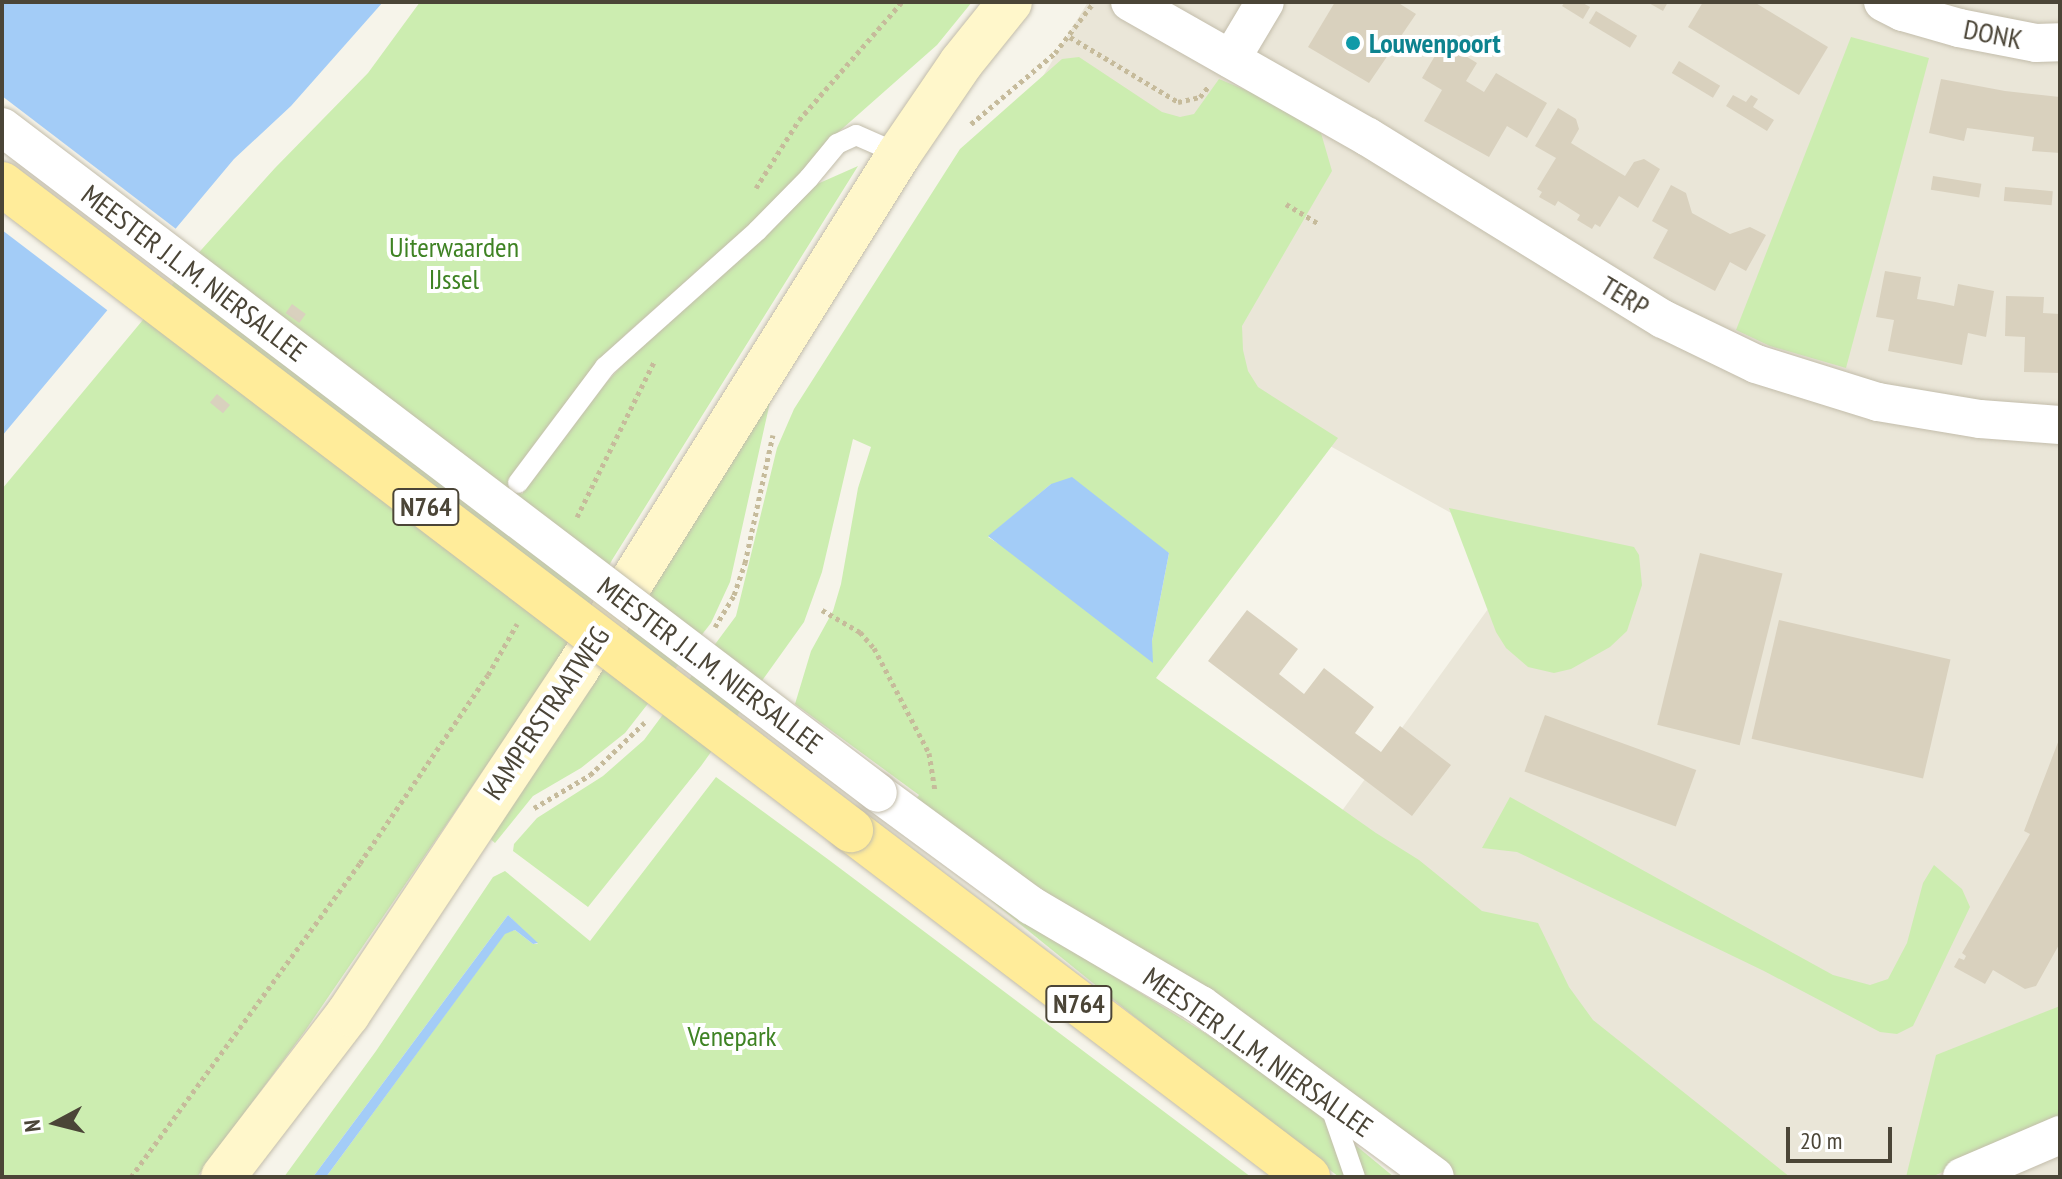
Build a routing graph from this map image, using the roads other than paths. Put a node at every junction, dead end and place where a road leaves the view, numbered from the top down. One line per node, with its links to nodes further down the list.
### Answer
1 (1010, 2): 8 (main road, KAMPERSTRAATWEG)
2 (1130, 2): 6 (street, TERP)
3 (1265, 2): 6 (street)
4 (1883, 2): 5 (street, DONK)
5 (2060, 42)
6 (1231, 59): 10 (street, TERP)
7 (2, 127): 12 (street, MEESTER J.L.M. NIERSALLEE, bridge)
8 (899, 154): 11 (lane); 14 (main road, KAMPERSTRAATWEG)
9 (2, 184): 15 (main road, MEESTER J.L.M. NIERSALLEE / N764, bridge)
10 (2060, 425)
11 (518, 483)
12 (1328, 1100): 16 (lane); 17 (street, MEESTER J.L.M. NIERSALLEE)
13 (2060, 1135): 18 (street)
14 (223, 1177)
15 (1308, 1177)
16 (1355, 1177)
17 (1435, 1177)
18 (1962, 1177)

